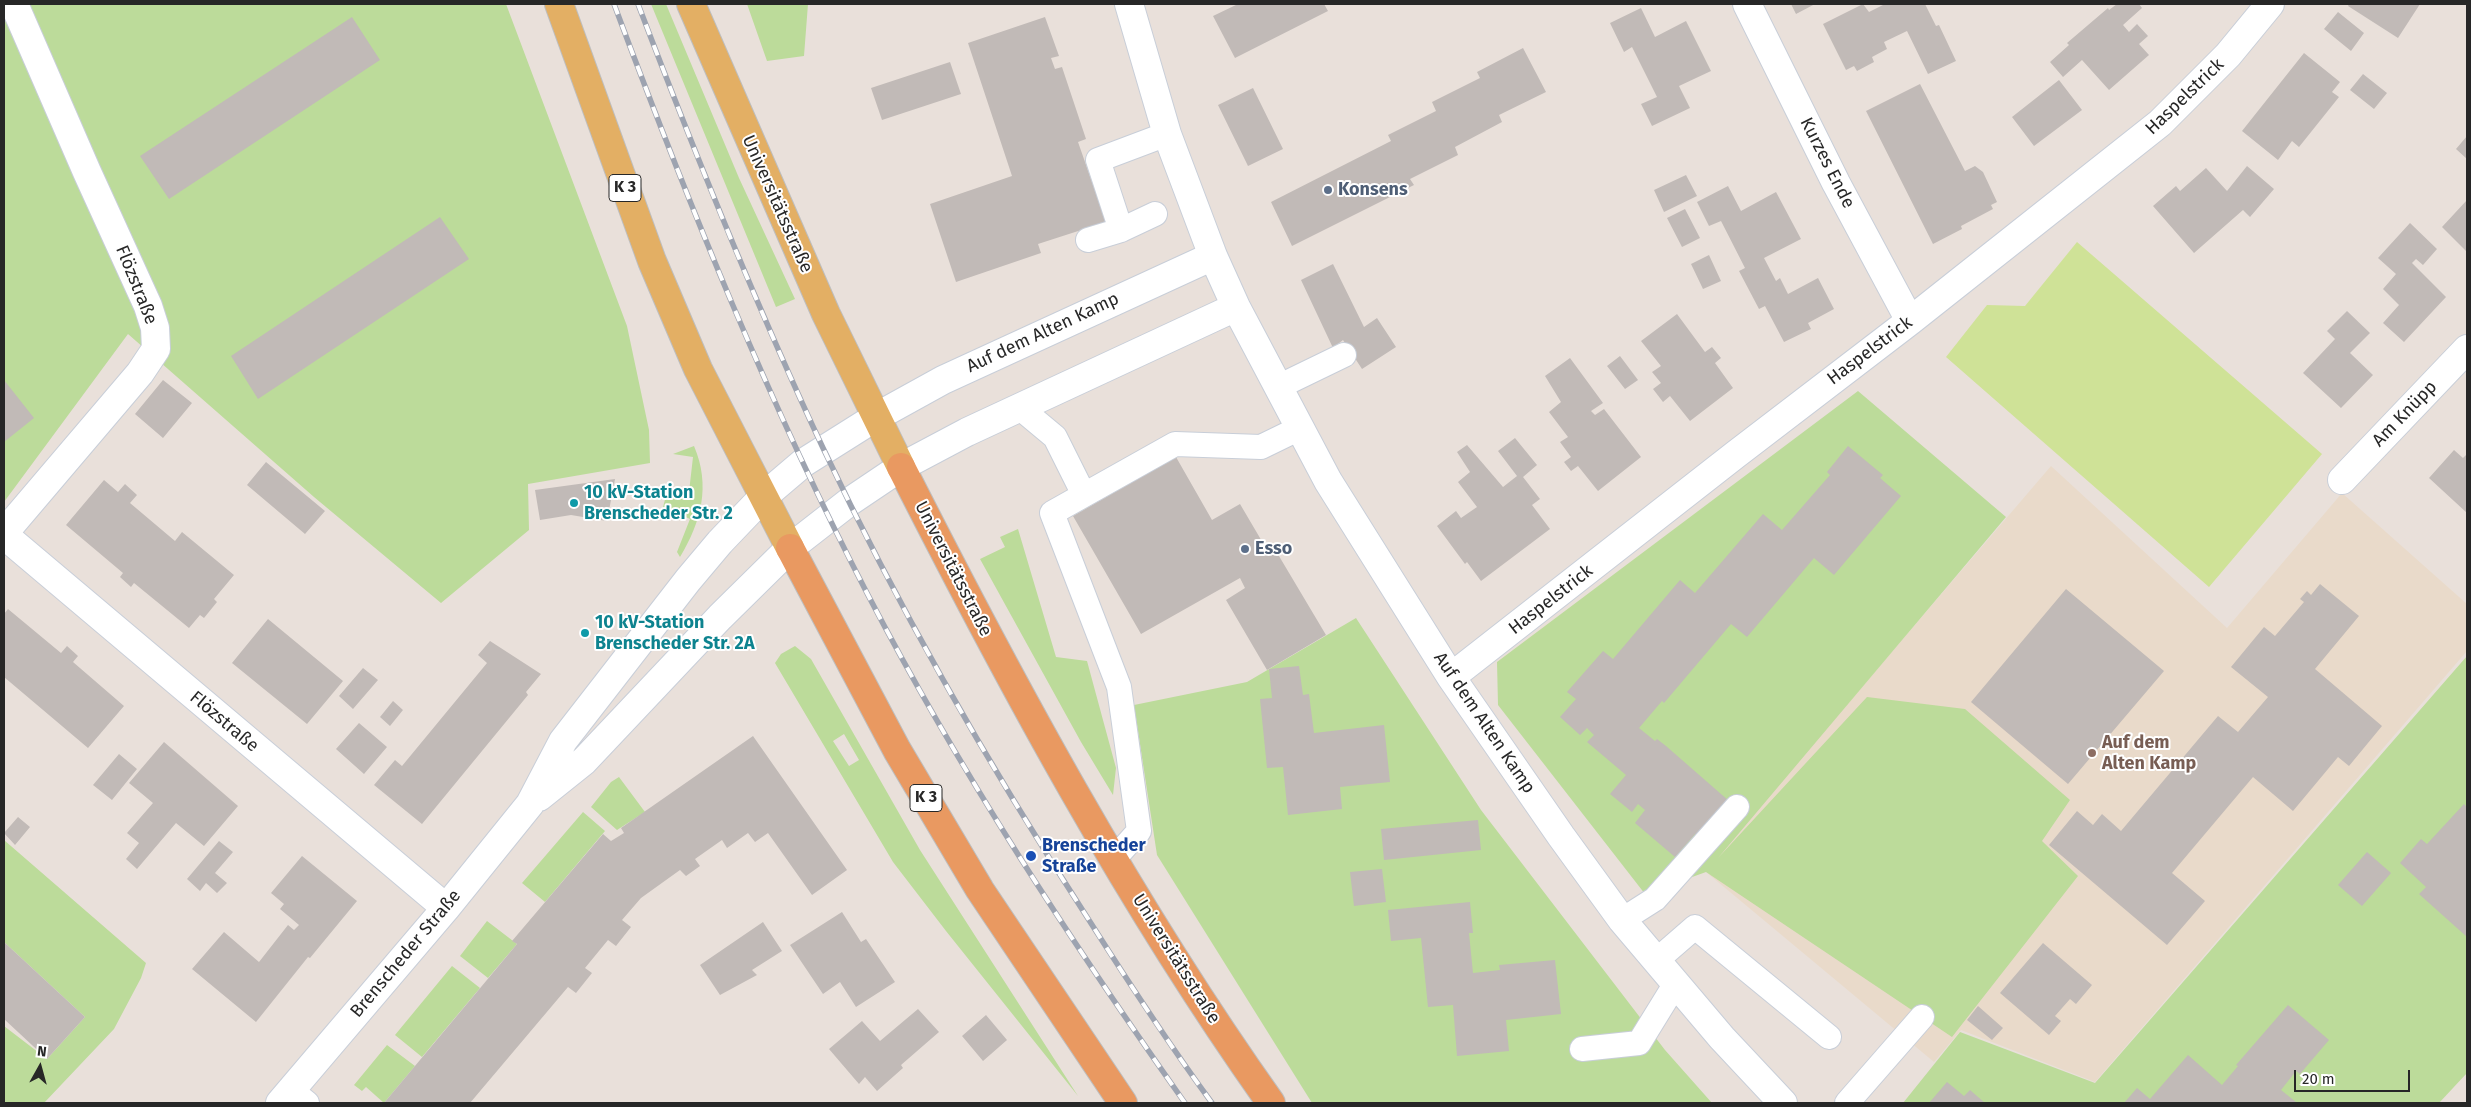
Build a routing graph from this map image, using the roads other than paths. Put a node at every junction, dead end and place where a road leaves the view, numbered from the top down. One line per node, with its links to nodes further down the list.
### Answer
1 (14, 4): 24 (street, Flözstraße)
2 (559, 4): 23 (main road, K 3)
3 (691, 4): 18 (main road, Universitätsstraße)
4 (1129, 4): 7 (street, Auf dem Alten Kamp)
5 (1747, 4): 13 (street, Kurzes Ende)
6 (2270, 4): 13 (street, Haspelstrick)
7 (1167, 134): 9 (lane); 11 (street, Auf dem Alten Kamp)
8 (1155, 214): 9 (lane)
9 (1121, 230): 10 (lane)
10 (1088, 240)
11 (1213, 256): 12 (street, Auf dem Alten Kamp); 18 (street, Auf dem Alten Kamp)
12 (1236, 307): 16 (street, Auf dem Alten Kamp); 17 (street)
13 (1910, 321): 26 (street, Haspelstrick)
14 (2467, 349): 21 (street, Am Knüpp)
15 (1344, 355): 16 (lane)
16 (1278, 387): 19 (street, Auf dem Alten Kamp)
17 (1019, 407): 20 (street); 22 (lane)
18 (876, 417): 20 (main road, Universitätsstraße); 23 (street, Brenscheder Straße)
19 (1300, 428): 22 (lane); 26 (street, Auf dem Alten Kamp)
20 (901, 467): 25 (street, Brenscheder Straße); 29 (highway, Universitätsstraße)
21 (2342, 480)
22 (1084, 495): 29 (lane)
23 (763, 497): 25 (main road, K 3); 27 (street, Brenscheder Straße)
24 (4, 534): 30 (street, Flözstraße)
25 (790, 548): 27 (street, Brenscheder Straße); 38 (highway, K 3)
26 (1451, 677): 31 (street, Auf dem Alten Kamp)
27 (530, 804): 30 (street, Brenscheder Straße)
28 (1737, 807): 31 (lane)
29 (1114, 859): 39 (highway, Universitätsstraße)
30 (446, 908): 37 (street, Brenscheder Straße)
31 (1622, 920): 32 (street, Auf dem Alten Kamp)
32 (1658, 960): 33 (street, Auf dem Alten Kamp); 35 (lane)
33 (1676, 983): 36 (lane); 40 (street, Auf dem Alten Kamp)
34 (1922, 1017): 41 (lane)
35 (1829, 1037)
36 (1582, 1049)
37 (292, 1099)
38 (1123, 1103)
39 (1271, 1103)
40 (1783, 1103)
41 (1847, 1103)

